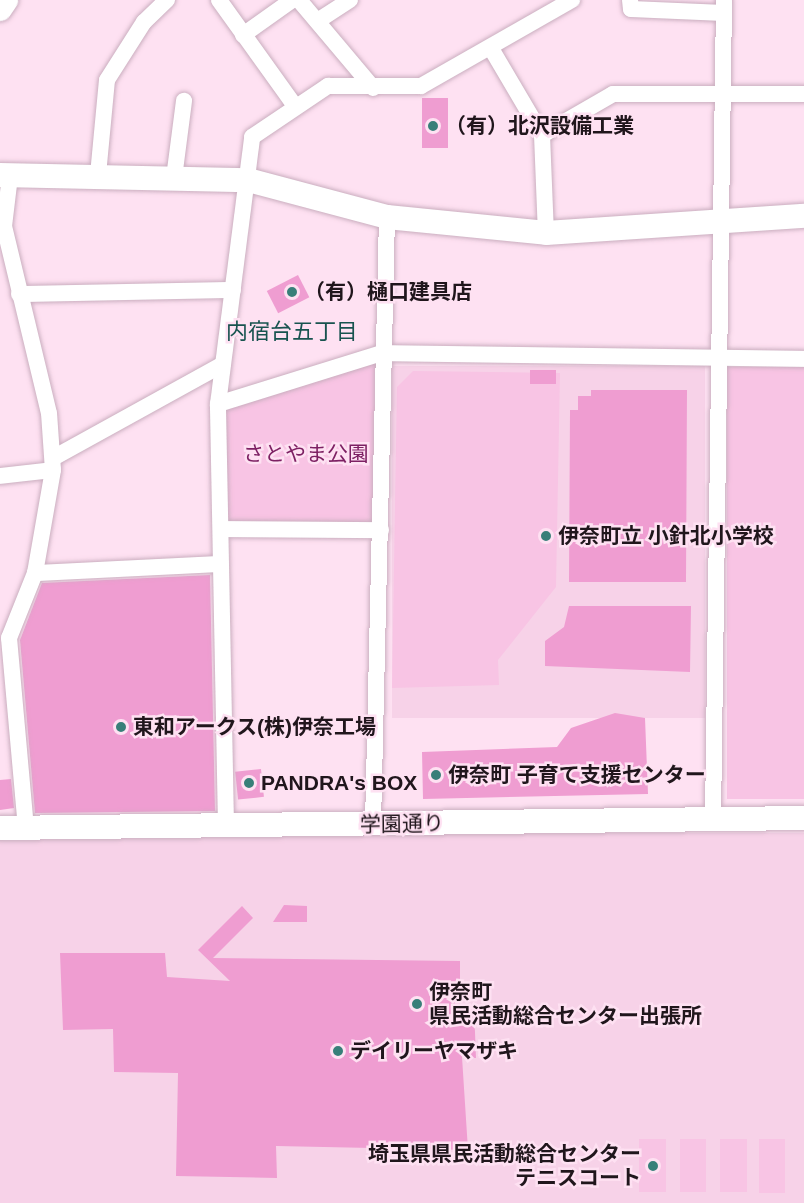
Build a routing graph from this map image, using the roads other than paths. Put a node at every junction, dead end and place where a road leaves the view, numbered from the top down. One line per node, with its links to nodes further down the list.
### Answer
1 (6, 0): 10 (street)
2 (167, 0): 20 (street)
3 (219, 0): 12 (street)
4 (292, 0): 12 (street)
5 (299, 0): 11 (street)
6 (350, 0): 11 (street)
7 (572, 0): 13 (street)
8 (630, 0): 9 (street)
9 (724, 7): 15 (street)
10 (0, 9)
11 (319, 20): 14 (street)
12 (243, 35): 18 (street)
13 (492, 50): 14 (street); 19 (street)
14 (373, 88): 18 (street)
15 (725, 91): 16 (street); 19 (street); 26 (street)
16 (804, 93)
17 (184, 101): 22 (street)
18 (295, 106): 23 (street)
19 (542, 135): 27 (street)
20 (98, 175): 21 (street); 22 (street)
21 (5, 176): 29 (street)
22 (174, 178): 23 (street)
23 (248, 180): 25 (street); 28 (street)
24 (804, 216): 26 (street)
25 (387, 217): 27 (street); 30 (street)
26 (721, 221): 27 (street); 31 (street)
27 (546, 233)
28 (233, 290): 29 (street); 33 (street)
29 (19, 294): 35 (street)
30 (382, 353): 31 (street); 34 (street); 38 (street)
31 (720, 358): 32 (street); 42 (street)
32 (804, 360)
33 (223, 364): 34 (street); 35 (street)
34 (218, 404): 37 (street)
35 (53, 464): 36 (street); 40 (street)
36 (0, 476)
37 (224, 529): 38 (street); 39 (street)
38 (381, 530): 43 (street)
39 (222, 564): 40 (street); 44 (street)
40 (35, 573): 46 (street)
41 (804, 818): 42 (street, 学園通り)
42 (713, 819): 43 (street, 学園通り)
43 (373, 824): 44 (street, 学園通り)
44 (226, 825): 46 (street, 学園通り)
45 (0, 828): 46 (street, 学園通り)
46 (26, 828)

